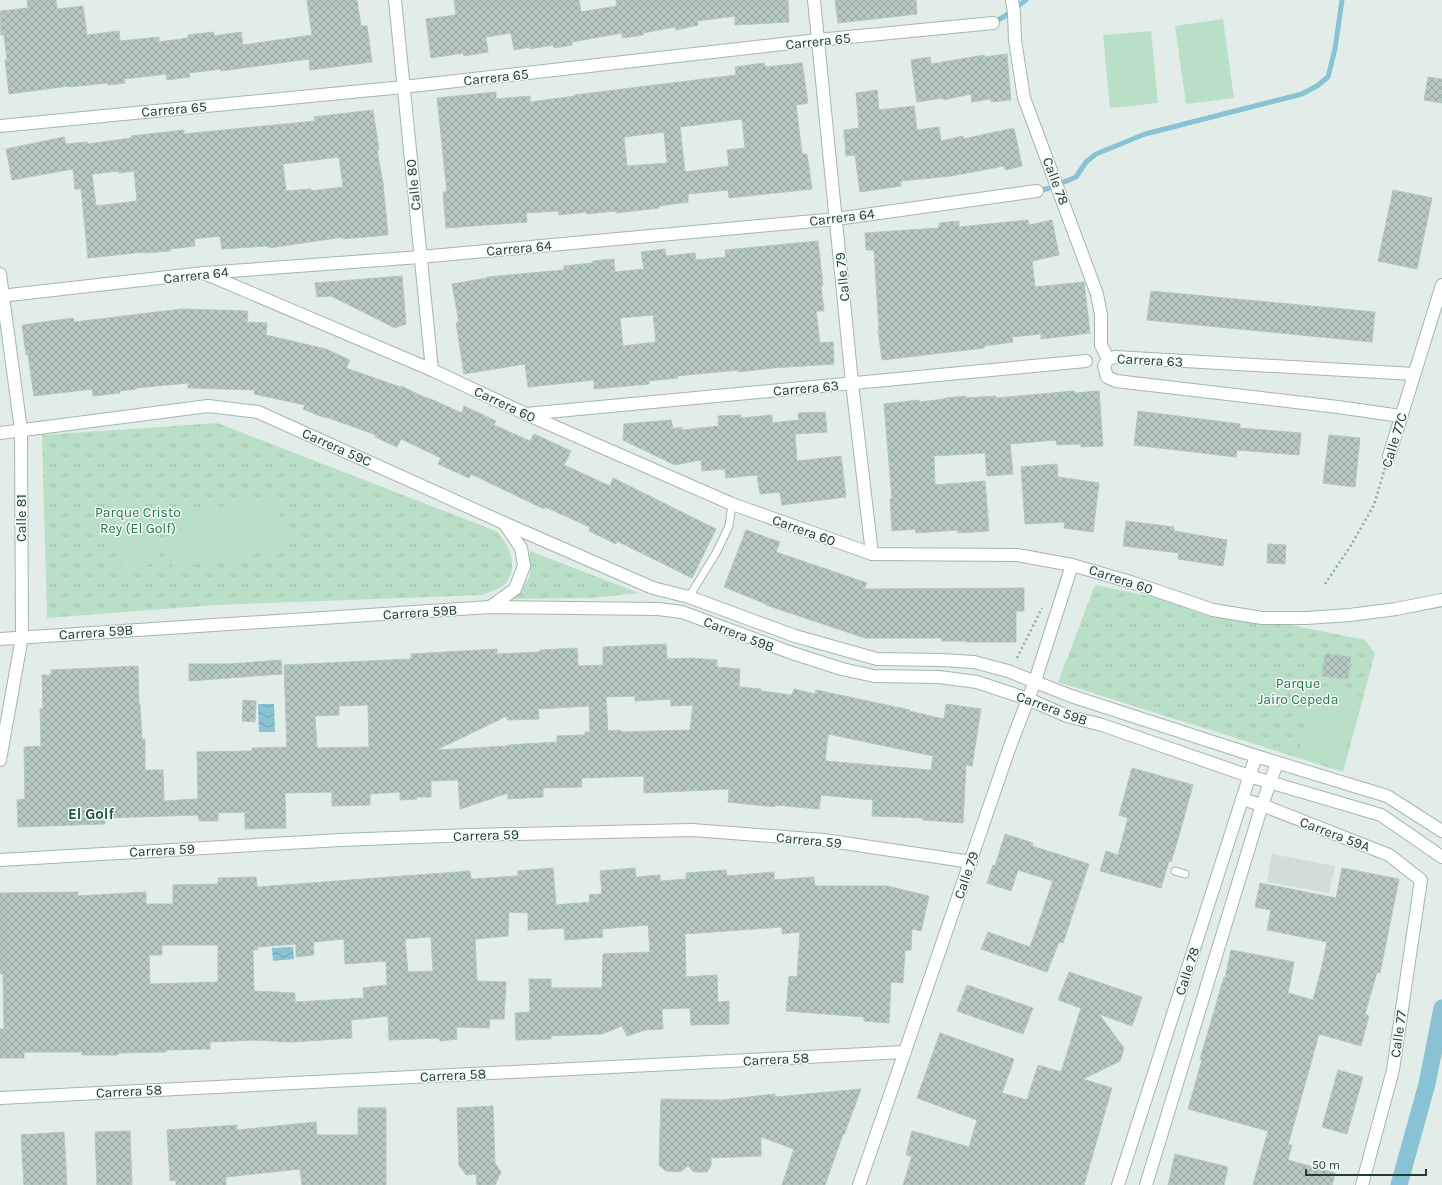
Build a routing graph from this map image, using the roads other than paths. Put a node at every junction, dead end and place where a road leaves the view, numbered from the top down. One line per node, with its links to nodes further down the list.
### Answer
1 (395, 0): 6 (street, Calle 80)
2 (814, 0): 5 (street, Calle 79)
3 (1012, 0): 15 (street, Calle 78)
4 (992, 23): 5 (street, Carrera 65)
5 (818, 40): 6 (street, Carrera 65); 9 (street, Calle 79)
6 (403, 87): 7 (street, Carrera 65); 10 (street, Calle 80)
7 (0, 126)
8 (1037, 191): 9 (street, Carrera 64)
9 (836, 219): 10 (street, Carrera 64); 19 (street, Calle 79)
10 (420, 257): 11 (street, Carrera 64); 17 (street, Calle 80)
11 (204, 273): 14 (street, Carrera 64); 17 (street, Carrera 60)
12 (0, 274): 14 (street, Calle 81)
13 (1442, 286): 18 (street, Calle 77C)
14 (1, 296): 22 (street, Calle 81)
15 (1108, 359): 18 (street, Carrera 63); 21 (street, Carrera 63)
16 (1086, 361): 19 (street, Carrera 63)
17 (432, 370): 20 (street, Carrera 60)
18 (1414, 374): 21 (street, Calle 77C)
19 (852, 383): 20 (street, Carrera 63); 27 (street, Calle 79)
20 (526, 414): 25 (street, Carrera 60)
21 (1401, 416): 24 (street, Calle 77C)
22 (21, 430): 23 (street, Carrera 59C); 26 (street, Carrera 59C); 34 (street, Calle 81)
23 (0, 433)
24 (1389, 456)
25 (732, 504): 27 (street, Carrera 60); 30 (lane)
26 (504, 523): 29 (street, Carrera 59C); 32 (street)
27 (872, 554): 28 (street, Carrera 60)
28 (1072, 565): 31 (street, Carrera 60); 37 (street, Calle 79)
29 (653, 588): 30 (street, Carrera 59B)
30 (689, 597): 33 (street, Carrera 59B)
31 (1442, 600)
32 (490, 607): 34 (street, Carrera 59B); 36 (street, Carrera 59B)
33 (795, 636): 36 (street); 37 (street, Carrera 59B)
34 (22, 637): 35 (street, Carrera 59B); 40 (street, Calle 81)
35 (0, 638)
36 (789, 652): 38 (street, Carrera 59B)
37 (1035, 681): 38 (street, Calle 79); 39 (street, Carrera 59B)
38 (1028, 699): 42 (street, Carrera 59B); 49 (street, Calle 79)
39 (1256, 756): 41 (street, Carrera 59B); 42 (street, Calle 78)
40 (0, 760)
41 (1276, 763): 43 (street, Calle 78); 46 (street, Carrera 59B)
42 (1249, 776): 43 (street, Carrera 59B); 44 (street, Calle 78)
43 (1270, 783): 45 (street, Calle 78); 47 (street, Carrera 59B)
44 (1242, 799): 45 (street, Carrera 59A); 56 (street, Calle 78)
45 (1262, 805): 52 (street, Carrera 59A); 57 (street, Calle 78)
46 (1442, 831)
47 (1442, 857)
48 (0, 860): 49 (street, Carrera 59)
49 (970, 862): 53 (street, Calle 79)
50 (1175, 871): 51 (lane)
51 (1185, 874)
52 (1421, 880): 58 (street, Calle 77)
53 (905, 1052): 54 (street, Carrera 58); 55 (street, Calle 79)
54 (0, 1098)
55 (859, 1185)
56 (1118, 1185)
57 (1146, 1185)
58 (1362, 1185)

